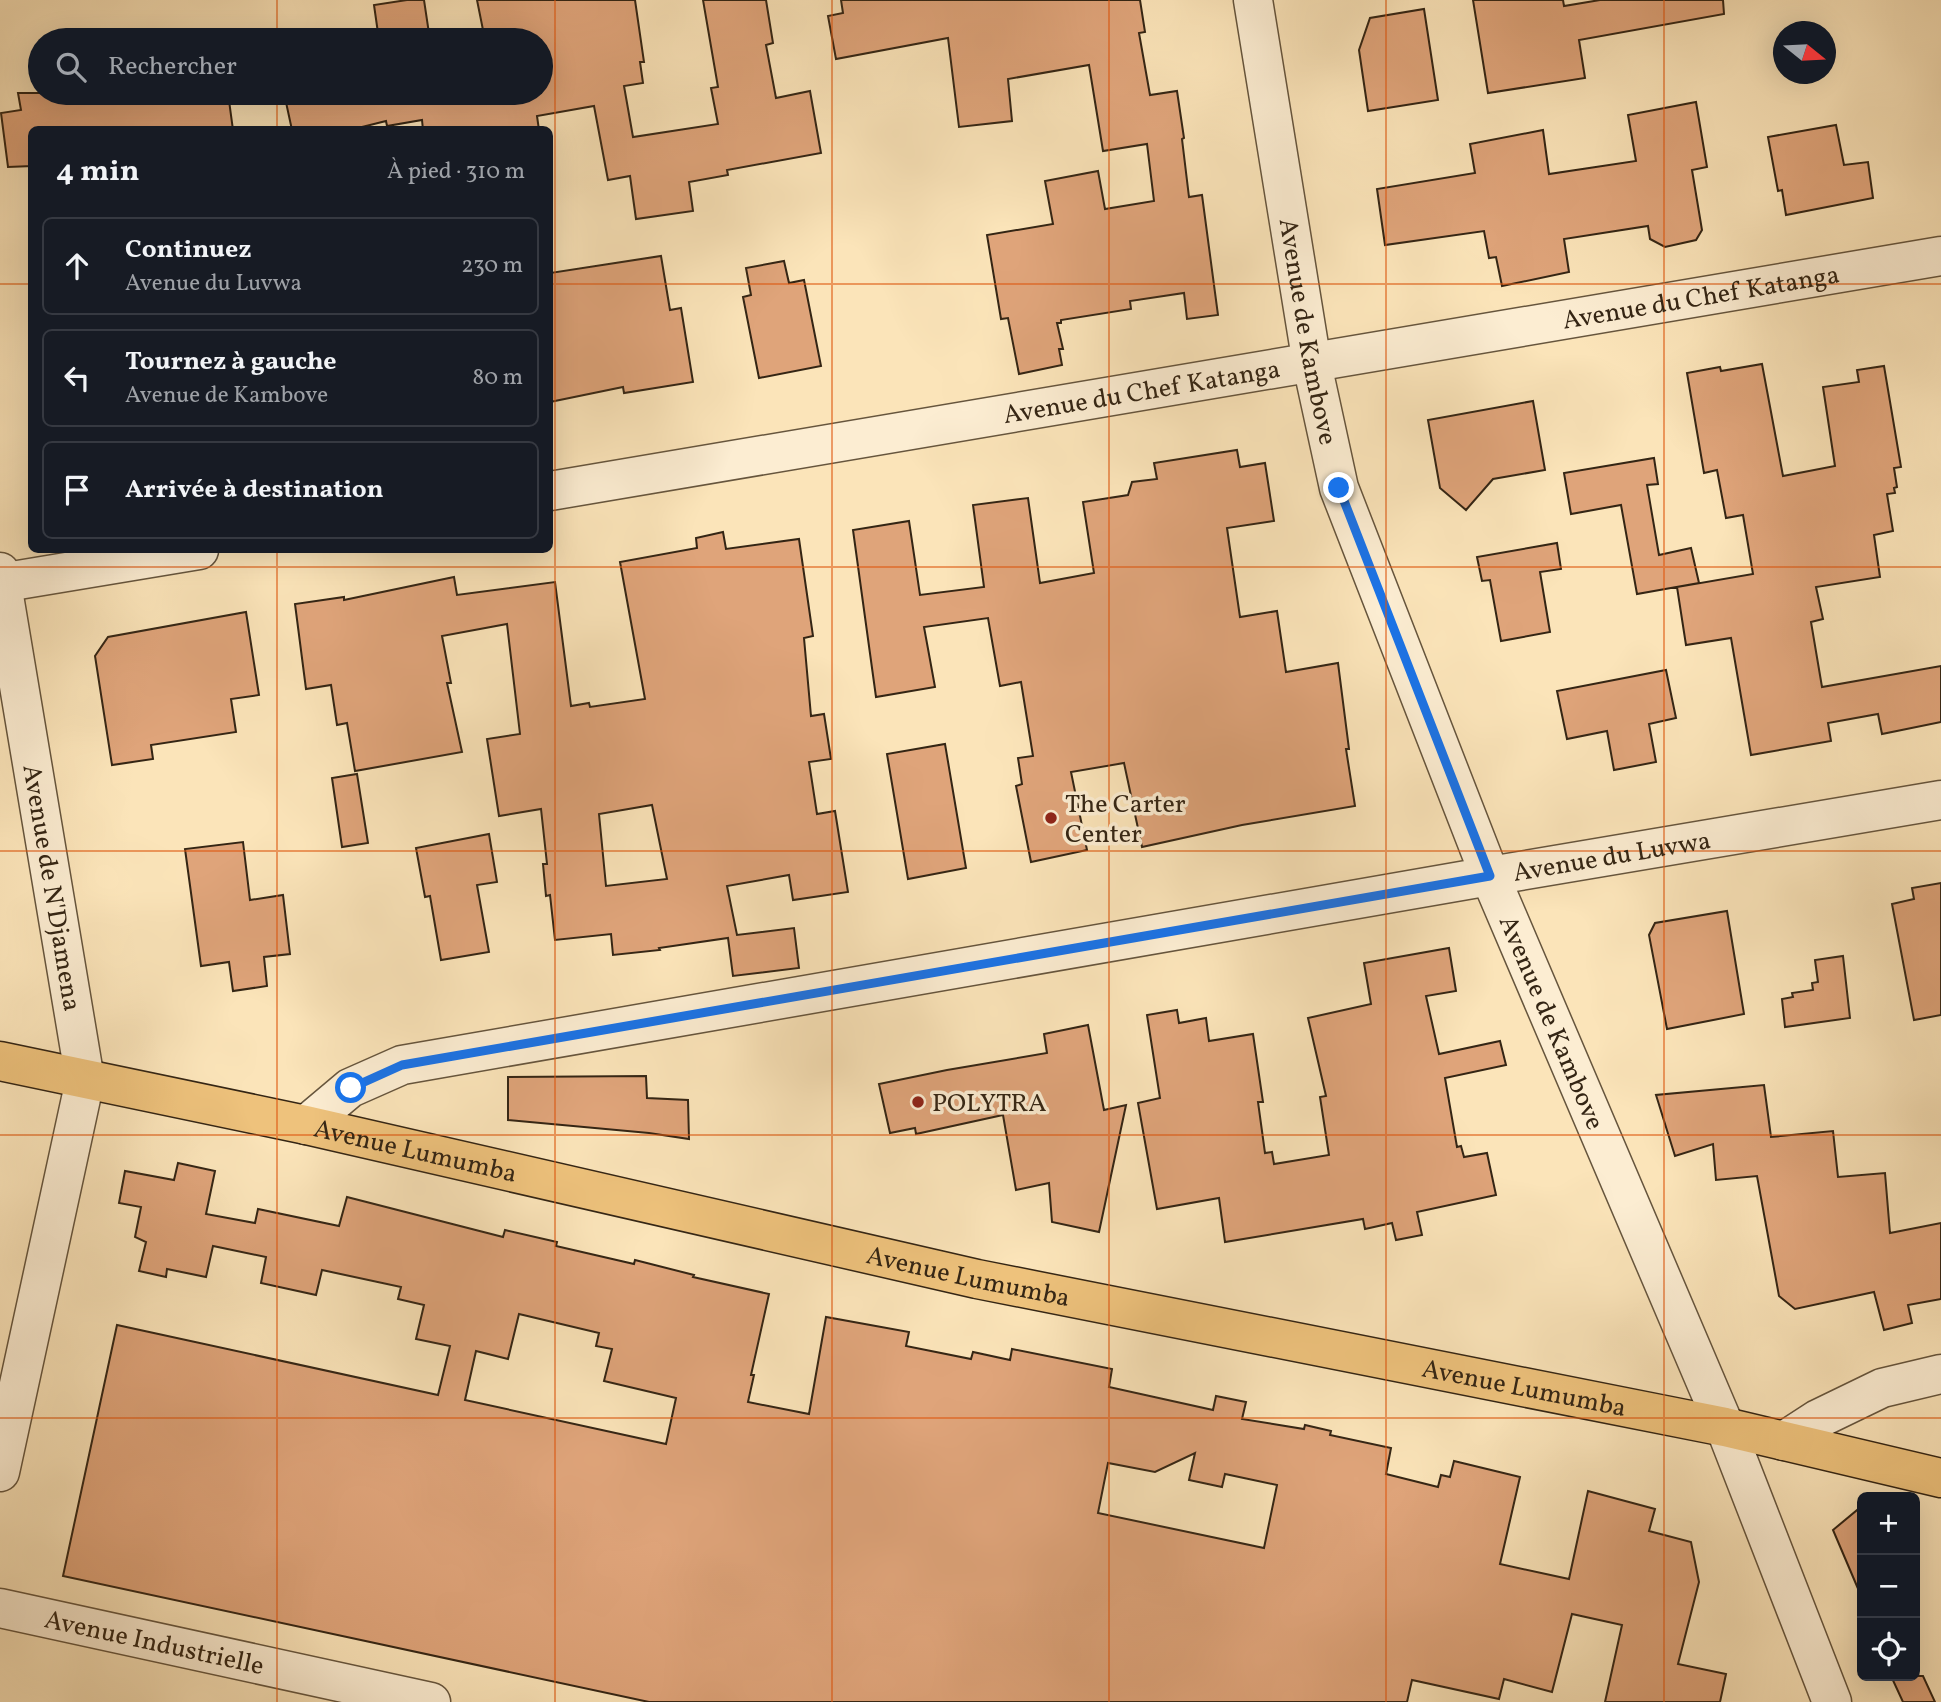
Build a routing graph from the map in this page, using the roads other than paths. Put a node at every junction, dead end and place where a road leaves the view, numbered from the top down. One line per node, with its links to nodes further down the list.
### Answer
1 (1254, 0): 3 (street, Avenue de Kambove)
2 (1941, 256): 3 (street, Avenue du Chef Katanga)
3 (1312, 364): 4 (street, Avenue du Chef Katanga); 8 (street, Avenue de Kambove)
4 (553, 490)
5 (179, 553): 6 (street)
6 (1, 579): 10 (street, Avenue de N'Djamena)
7 (1941, 800): 8 (street, Avenue du Luvwa)
8 (1490, 876): 11 (street, Avenue du Luvwa); 13 (street, Avenue de Kambove)
9 (0, 1061): 10 (highway, Avenue Lumumba)
10 (85, 1080): 11 (highway, Avenue Lumumba); 15 (street)
11 (306, 1125): 13 (highway, Avenue Lumumba)
12 (1941, 1374): 14 (street)
13 (1725, 1427): 14 (highway, Avenue Lumumba); 19 (street, Avenue de Kambove)
14 (1784, 1441): 16 (highway, Avenue Lumumba)
15 (0, 1472)
16 (1941, 1478)
17 (0, 1608): 18 (street, Avenue Industrielle)
18 (431, 1702)
19 (1832, 1702)

